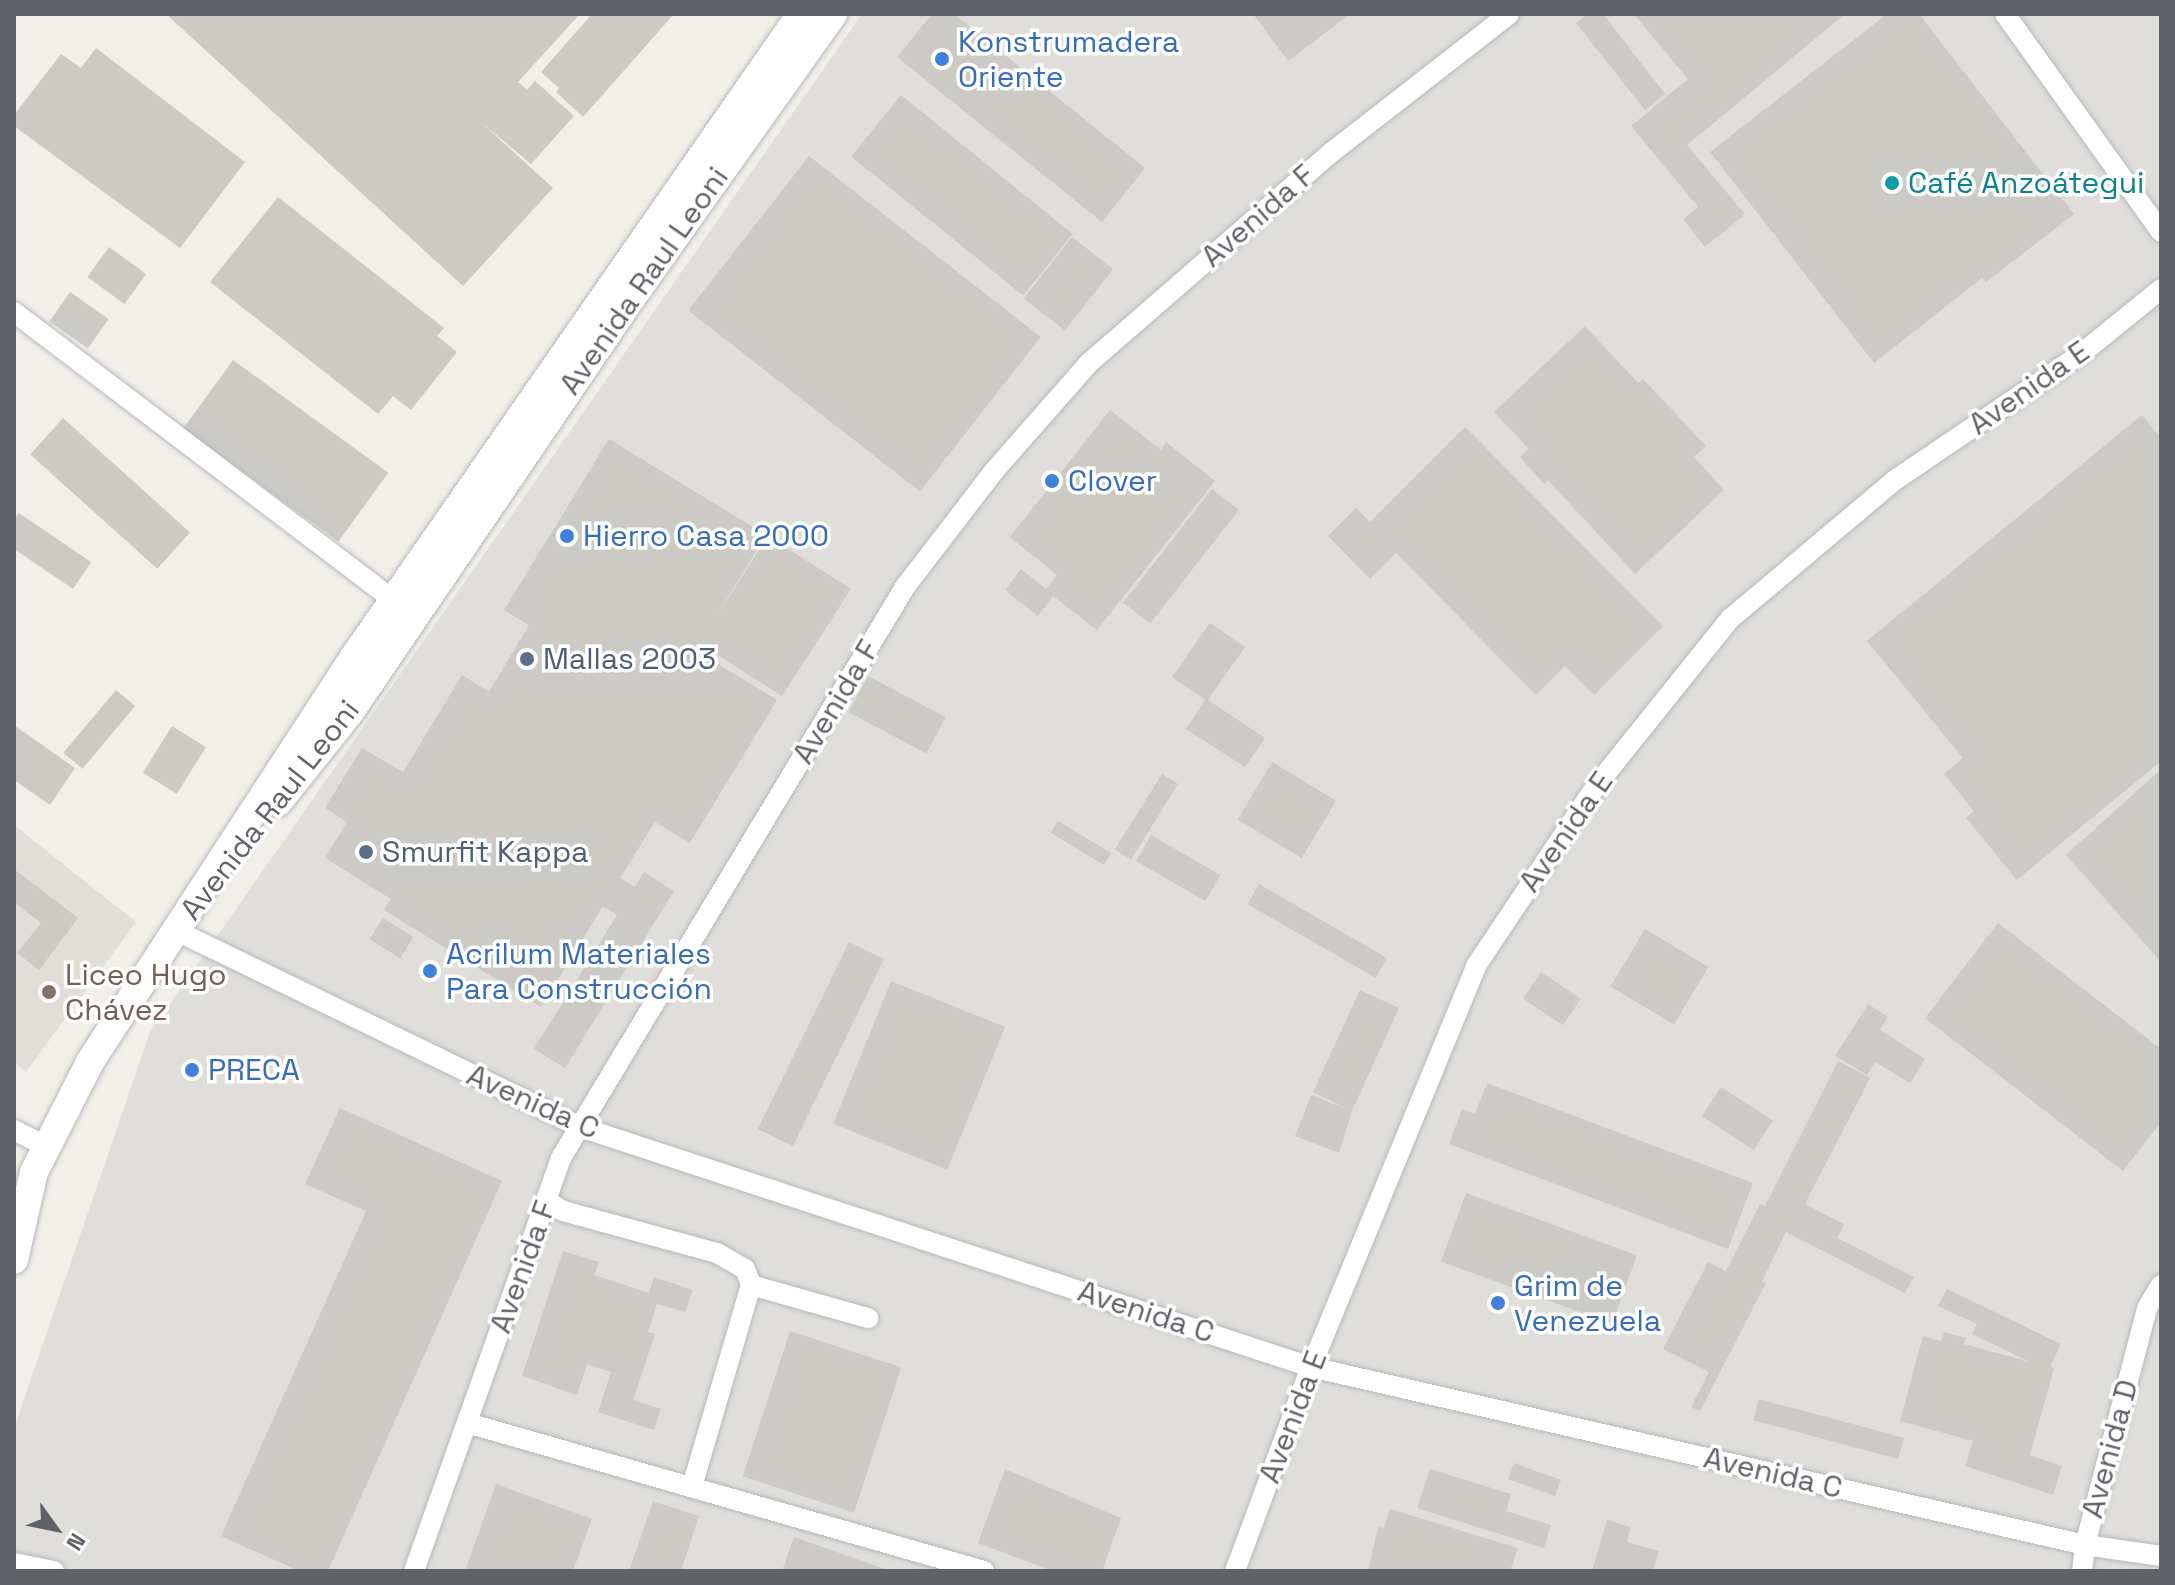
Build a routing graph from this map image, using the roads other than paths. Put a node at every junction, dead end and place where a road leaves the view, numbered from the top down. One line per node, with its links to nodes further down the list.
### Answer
1 (801, 14): 8 (main road, Avenida Raul Leoni)
2 (833, 14): 9 (main road, Avenida Raul Leoni)
3 (1509, 14): 10 (street, Avenida F)
4 (2005, 14): 5 (street)
5 (2161, 232)
6 (2161, 289): 18 (street, Avenida E)
7 (14, 312): 8 (street)
8 (394, 600): 9 (main road, Avenida Raul Leoni)
9 (175, 930): 10 (street, Avenida C); 12 (main road)
10 (580, 1127): 13 (street, Avenida F); 18 (street, Avenida C)
11 (14, 1130): 12 (street)
12 (47, 1147): 14 (main road)
13 (547, 1201): 15 (street); 19 (street, Avenida F)
14 (14, 1260)
15 (751, 1285): 17 (street); 20 (street)
16 (2161, 1285): 21 (street, Avenida D)
17 (868, 1318)
18 (1311, 1367): 21 (street, Avenida C); 27 (street, Avenida E)
19 (467, 1423): 20 (street); 25 (street, Avenida F)
20 (692, 1487): 26 (street)
21 (2085, 1545): 22 (street, Avenida C); 28 (street, Avenida D)
22 (2161, 1556)
23 (14, 1563): 24 (street)
24 (54, 1571)
25 (414, 1571)
26 (984, 1571)
27 (1235, 1571)
28 (2082, 1571)

